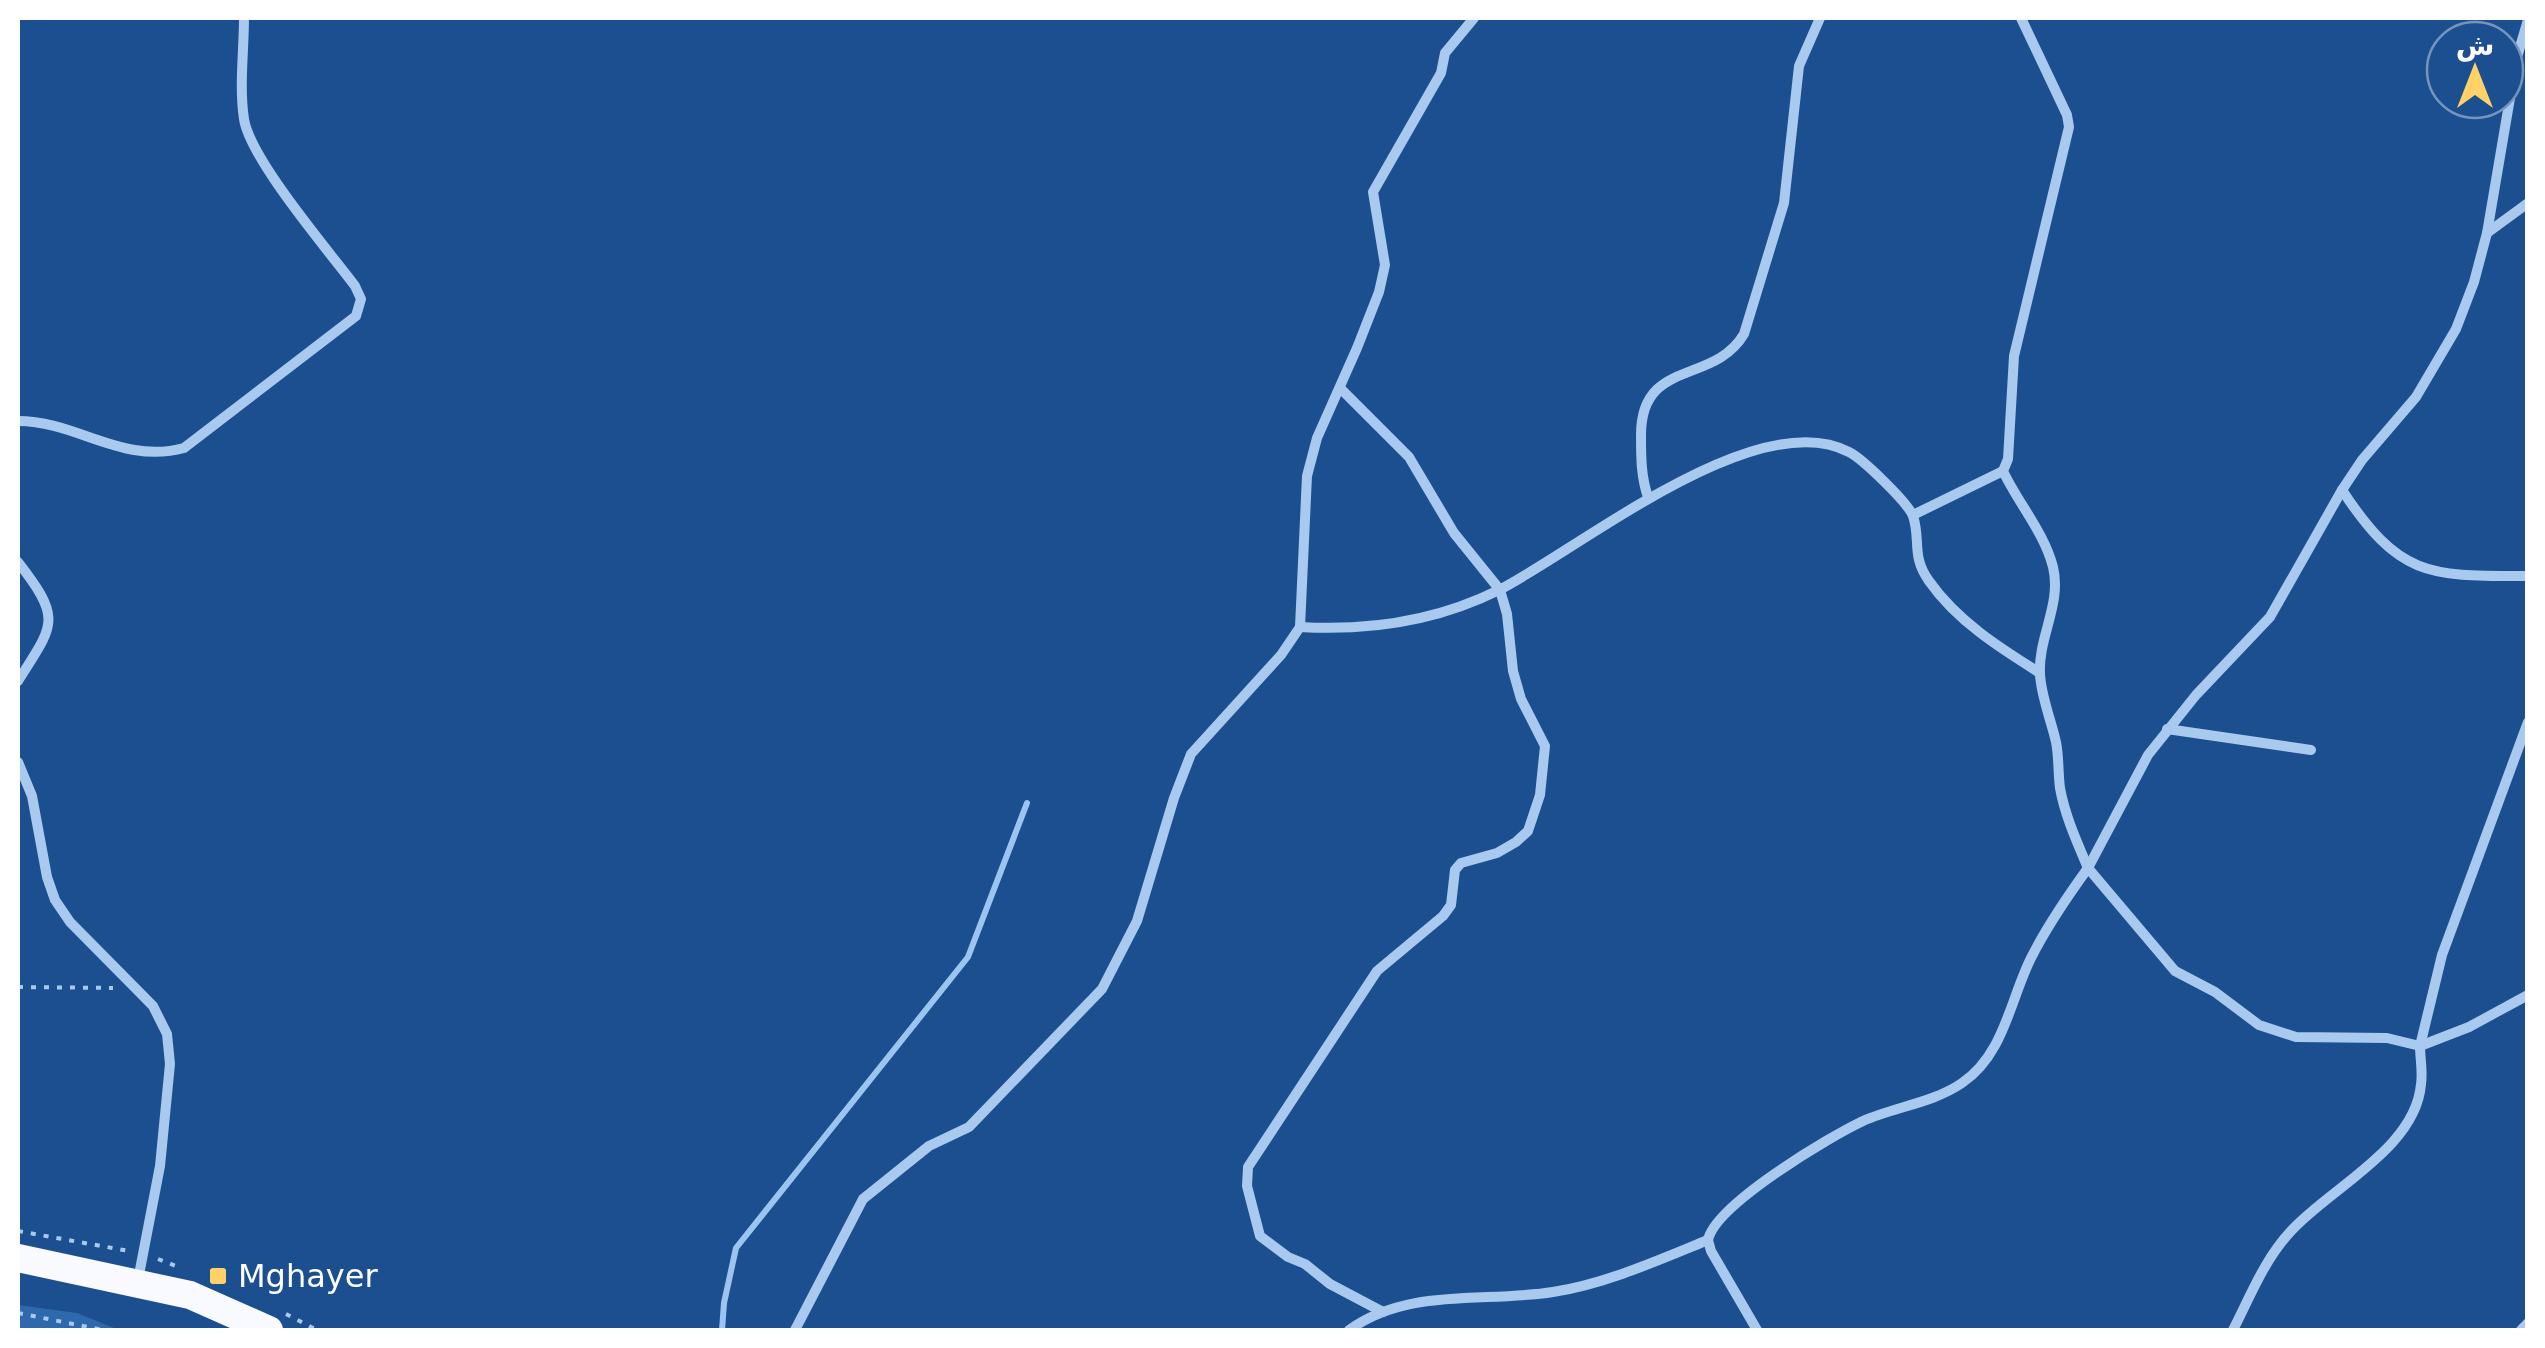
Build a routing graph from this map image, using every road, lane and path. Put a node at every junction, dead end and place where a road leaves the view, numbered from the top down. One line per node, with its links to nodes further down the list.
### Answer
1 (244, 18): 9 (street)
2 (1474, 18): 8 (street)
3 (1820, 18): 12 (street)
4 (2020, 18): 10 (street)
5 (2528, 20): 7 (street)
6 (2528, 203): 7 (street)
7 (2487, 233): 11 (street)
8 (1340, 388): 16 (street); 17 (street)
9 (18, 420)
10 (2003, 471): 13 (street); 18 (street)
11 (2342, 490): 15 (street); 21 (street)
12 (1648, 497): 13 (street); 16 (street)
13 (1913, 515): 18 (street)
14 (18, 562): 19 (street)
15 (2528, 576)
16 (1500, 590): 17 (street); 32 (street)
17 (1300, 627): 37 (street)
18 (2040, 673): 24 (street)
19 (18, 681)
20 (2528, 722): 28 (street)
21 (2168, 728): 22 (street); 24 (street)
22 (2311, 750)
23 (18, 762): 26 (street)
24 (2088, 868): 28 (street); 29 (street)
25 (18, 987): 26 (path)
26 (138, 991): 31 (street)
27 (2528, 995): 28 (street)
28 (2420, 1046): 40 (street)
29 (1708, 1240): 32 (street); 39 (street)
30 (18, 1258): 31 (highway)
31 (138, 1282): 36 (highway)
32 (1383, 1312): 38 (street)
33 (18, 1313): 35 (path)
34 (2528, 1323): 41 (street)
35 (104, 1330)
36 (268, 1330)
37 (796, 1330)
38 (1349, 1330)
39 (1758, 1330)
40 (2234, 1330)
41 (2521, 1330)

